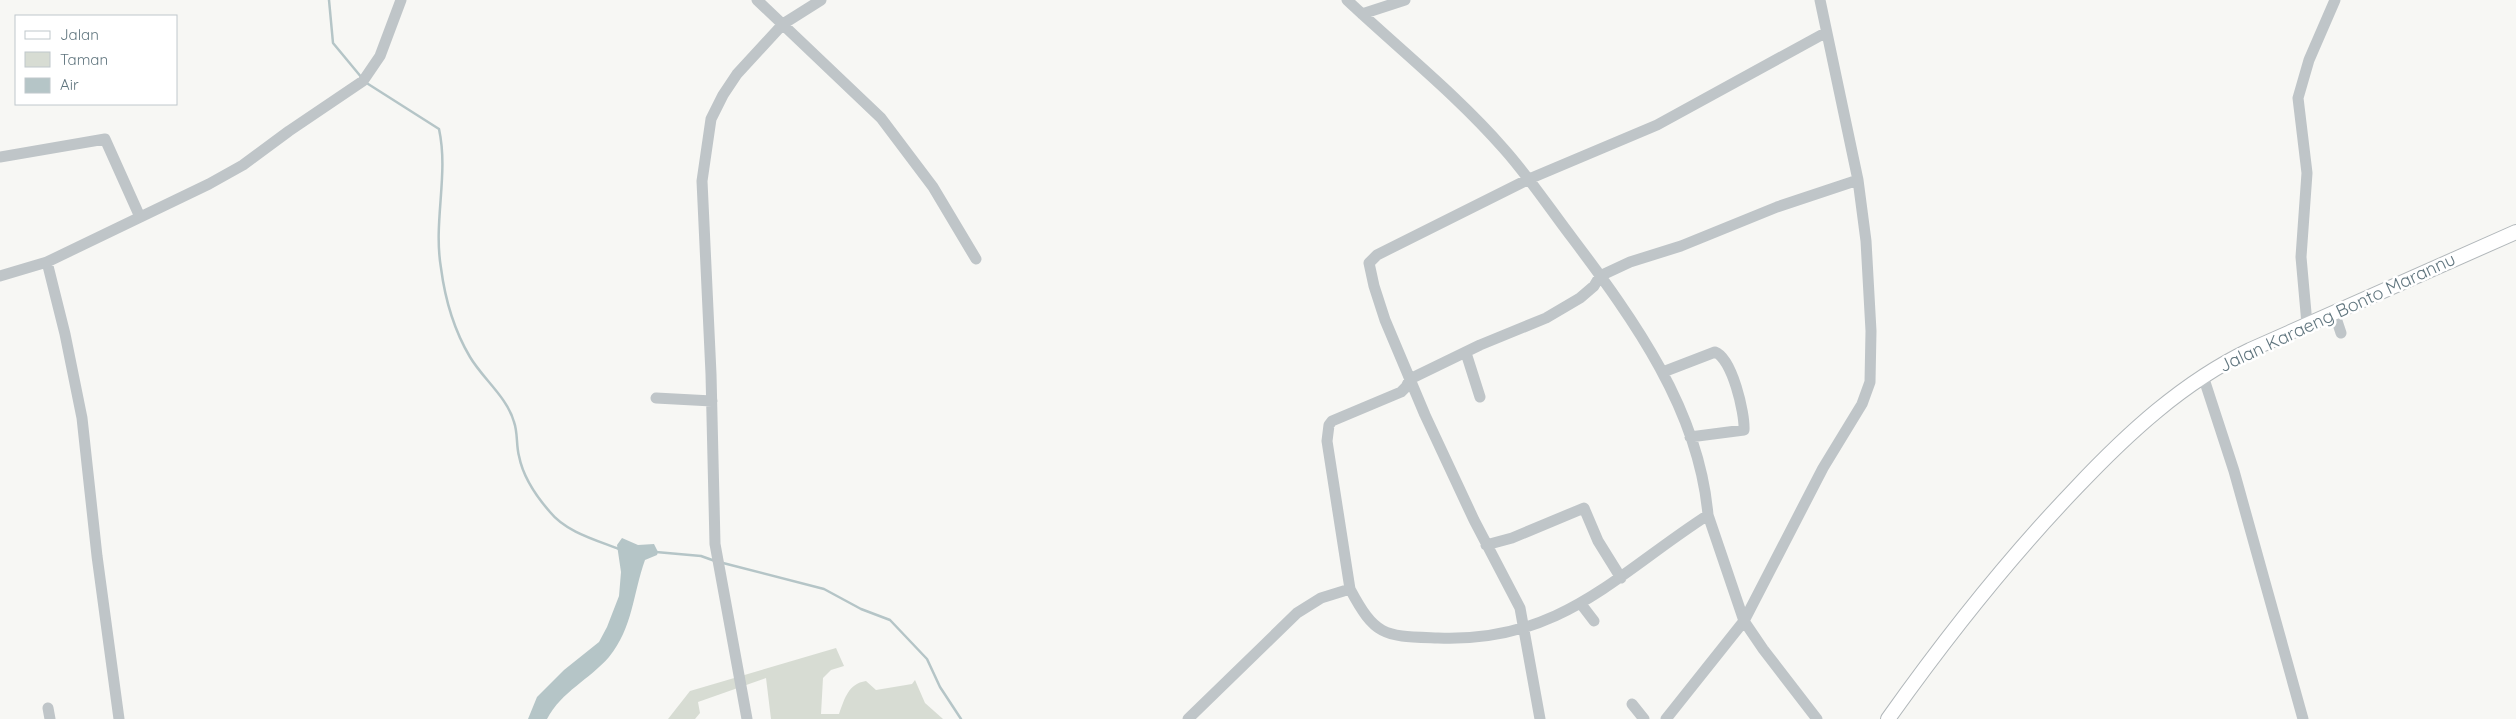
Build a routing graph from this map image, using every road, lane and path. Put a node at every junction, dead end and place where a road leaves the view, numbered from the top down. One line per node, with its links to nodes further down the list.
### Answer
1 (401, 0): 14 (street)
2 (757, 0): 9 (street)
3 (821, 0): 9 (street)
4 (1347, 0): 8 (street)
5 (1406, 0): 8 (street)
6 (1820, 0): 10 (street)
7 (2335, 0): 21 (street)
8 (1362, 14): 12 (street)
9 (782, 24): 16 (street); 29 (street)
10 (1825, 33): 12 (street); 13 (street)
11 (0, 157): 14 (street)
12 (1529, 179): 19 (street); 26 (street)
13 (1858, 180): 19 (street); 37 (street)
14 (140, 217): 17 (street)
15 (2516, 232): 20 (main road, Jalan Karaeng Bonto Marannu)
16 (976, 259)
17 (47, 262): 18 (street); 40 (street)
18 (0, 276)
19 (1600, 276): 23 (street); 24 (street)
20 (2334, 312): 21 (main road, Jalan Karaeng Bonto Marannu); 22 (street)
21 (2307, 324): 25 (main road, Jalan Karaeng Bonto Marannu)
22 (2341, 333)
23 (1466, 353): 26 (street); 27 (street)
24 (1663, 372): 30 (street); 30 (street)
25 (2202, 376): 47 (main road, Jalan Karaeng Bonto Marannu); 48 (street)
26 (1410, 379): 32 (street); 34 (street)
27 (1480, 397)
28 (656, 398): 29 (street)
29 (712, 402): 41 (street)
30 (1690, 436): 31 (street)
31 (1708, 515): 33 (street); 37 (street)
32 (1486, 545): 33 (street); 38 (street)
33 (1621, 578): 35 (street)
34 (1350, 589): 38 (street); 42 (street)
35 (1582, 604): 36 (street); 38 (street)
36 (1594, 621)
37 (1744, 621): 45 (street); 46 (street)
38 (1524, 629): 43 (street)
39 (1632, 704): 44 (street)
40 (119, 719)
41 (747, 719)
42 (1188, 719)
43 (1540, 719)
44 (1644, 719)
45 (1666, 719)
46 (1817, 719)
47 (1888, 719)
48 (2303, 719)

